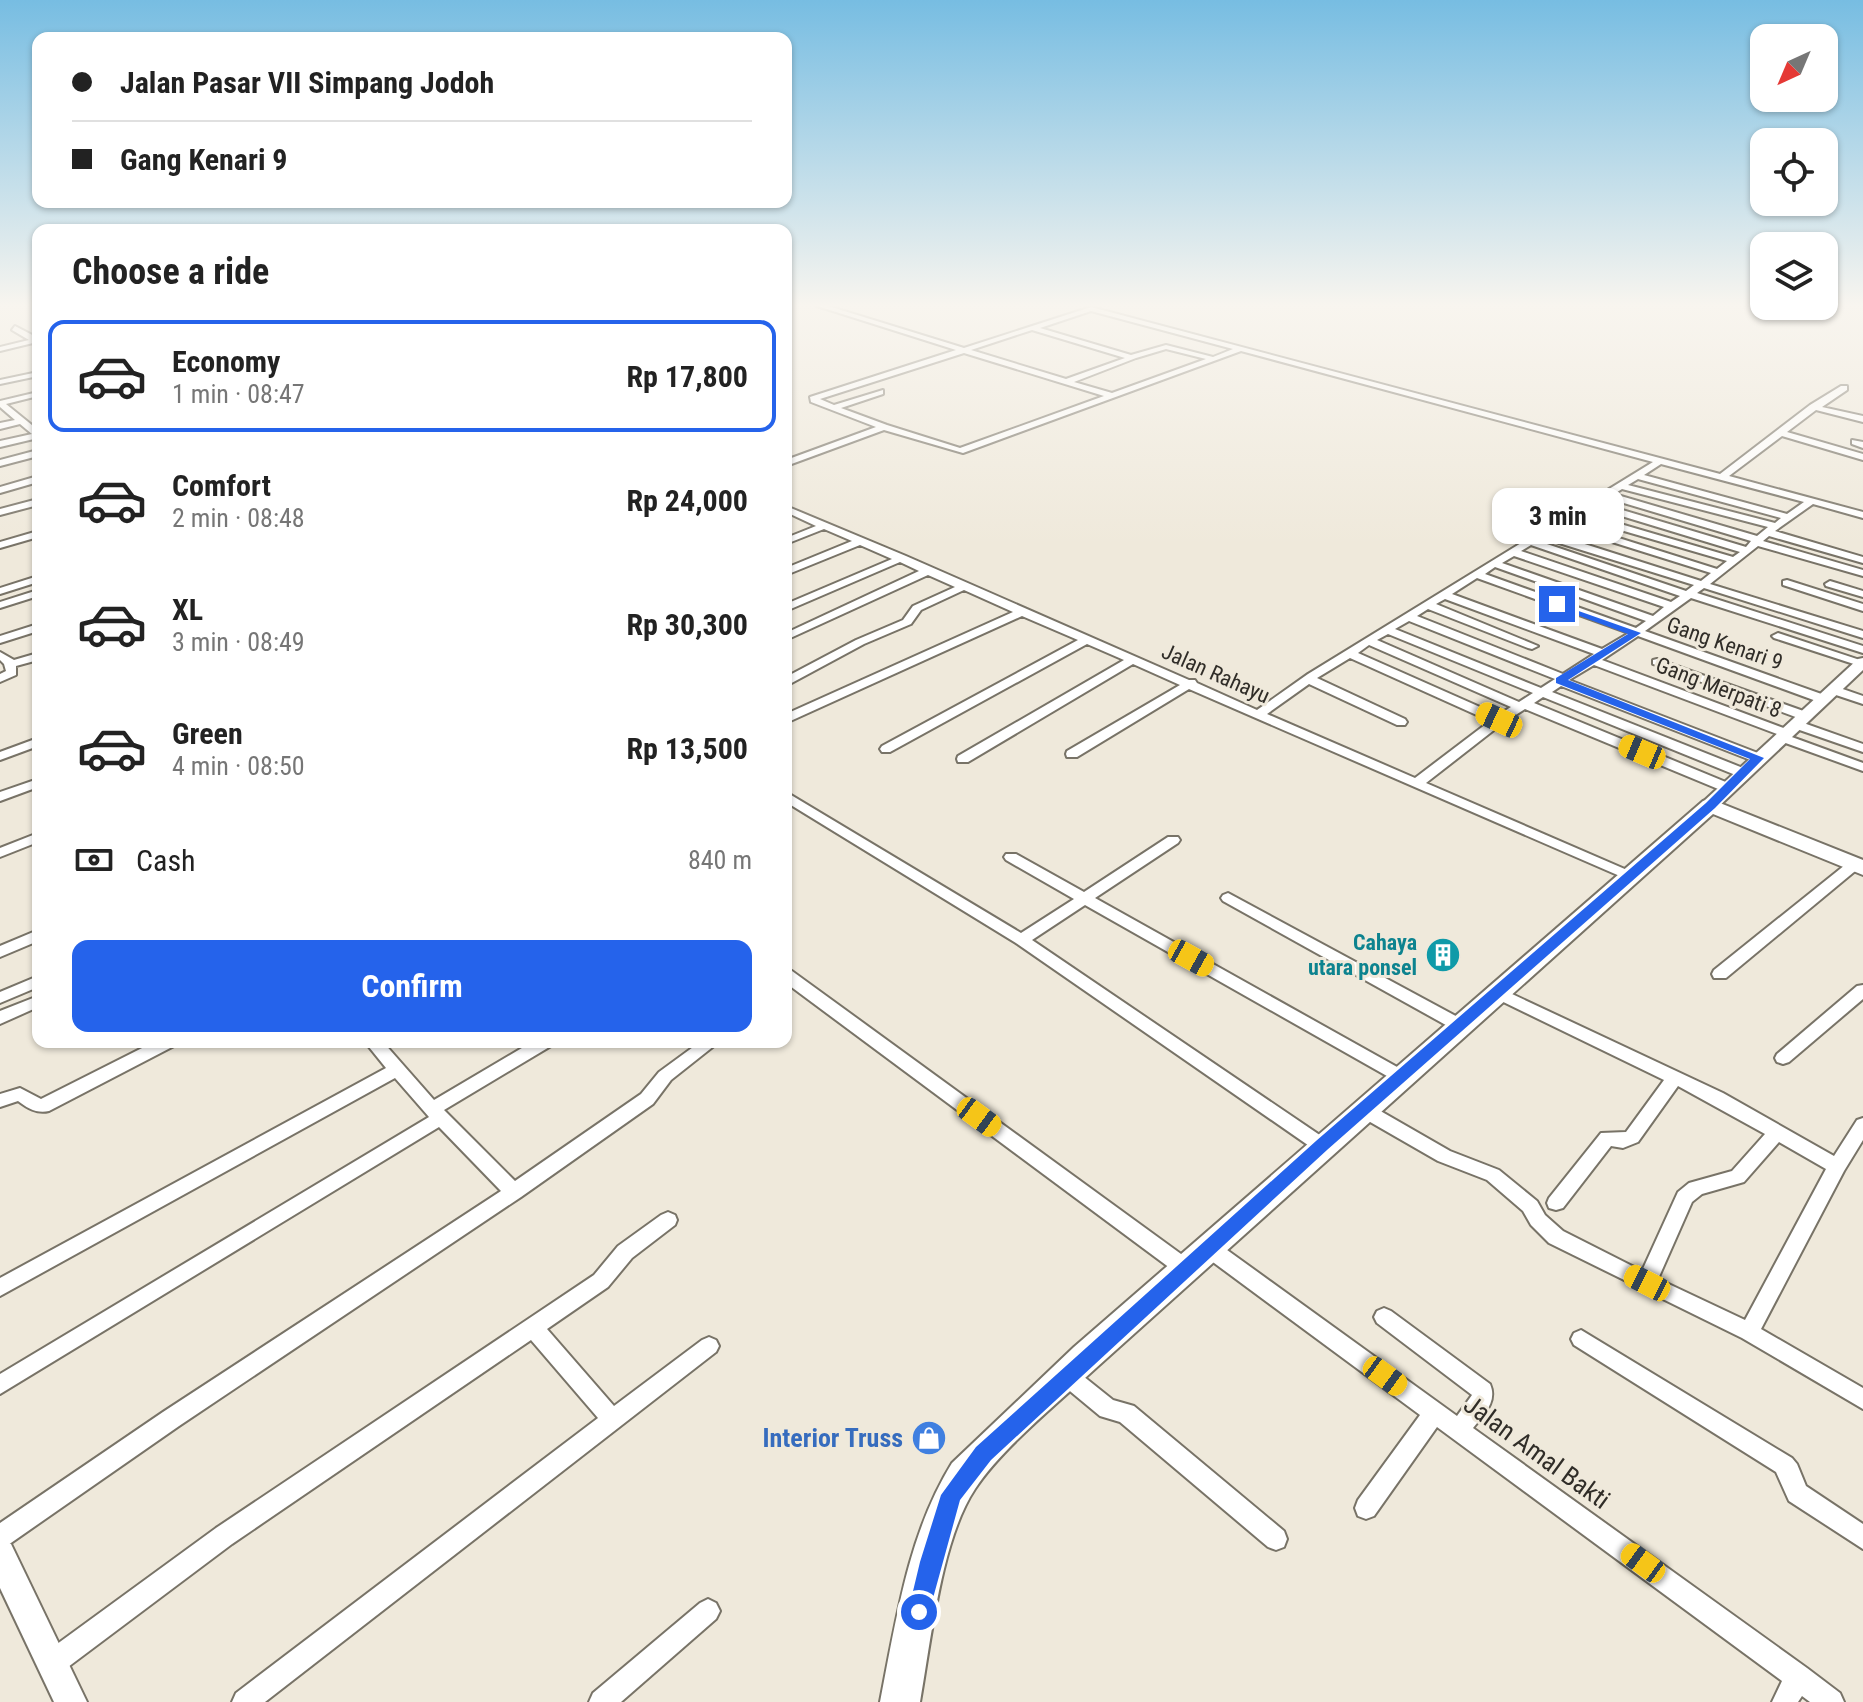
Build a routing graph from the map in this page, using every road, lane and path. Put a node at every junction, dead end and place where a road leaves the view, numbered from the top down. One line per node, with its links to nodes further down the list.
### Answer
1 (856, 385): 12 (street)
2 (1078, 385): 8 (street)
3 (1142, 385): 8 (street)
4 (1378, 385): 25 (street)
5 (1844, 388): 10 (street)
6 (880, 392): 12 (street)
7 (32, 396): 11 (street)
8 (1113, 396): 17 (street)
9 (32, 404): 11 (street)
10 (1818, 405): 13 (street); 14 (street); 20 (street)
11 (3, 406): 15 (street)
12 (835, 407): 17 (street)
13 (1863, 412)
14 (1863, 419)
15 (20, 421): 16 (street); 18 (street)
16 (0, 426)
17 (884, 427): 24 (street)
18 (32, 428)
19 (32, 432): 21 (street)
20 (1779, 432): 23 (street); 28 (street)
21 (0, 444)
22 (32, 455): 26 (street)
23 (1863, 457)
24 (792, 461)
25 (1660, 461): 27 (street); 28 (street)
26 (0, 463)
27 (1638, 476): 30 (street); 40 (street)
28 (1722, 477): 33 (street)
29 (32, 481): 31 (street)
30 (1623, 486): 32 (street); 45 (street)
31 (0, 490)
32 (1608, 495): 35 (street); 45 (street)
33 (1811, 501): 39 (street); 40 (street)
34 (32, 504): 36 (street)
35 (1592, 504): 38 (street); 45 (street)
36 (0, 512)
37 (792, 513): 42 (street, Jalan Rahayu)
38 (1577, 514): 41 (street); 52 (street)
39 (1863, 515)
40 (1787, 517): 45 (street)
41 (1563, 524): 43 (street); 57 (street)
42 (824, 526): 46 (street); 47 (street, Jalan Rahayu)
43 (1545, 535): 48 (street); 62 (street)
44 (32, 536): 49 (street)
45 (1761, 538): 52 (street); 53 (street); 58 (street)
46 (792, 539)
47 (861, 541): 51 (street, Jalan Rahayu); 55 (street)
48 (1531, 542): 50 (street); 66 (street)
49 (0, 545)
50 (1513, 552): 54 (street); 73 (street)
51 (902, 558): 56 (street, Jalan Rahayu); 71 (street)
52 (1733, 560): 57 (street)
53 (1863, 560)
54 (1495, 564): 59 (street); 77 (street)
55 (792, 570)
56 (929, 570): 64 (street, Jalan Rahayu); 81 (street)
57 (1717, 572): 62 (street)
58 (1863, 573)
59 (1478, 575): 69 (street); 80 (street, Gang Kenari 9)
60 (32, 581): 65 (street)
61 (1787, 583): 74 (street)
62 (1703, 584): 66 (street); 82 (street)
63 (1830, 584): 67 (street)
64 (965, 586): 75 (street, Jalan Rahayu); 96 (street)
65 (0, 591)
66 (1688, 594): 73 (street); 93 (street)
67 (1863, 594)
68 (32, 595): 70 (street)
69 (1445, 595): 72 (street); 90 (street, Gang Merpati 8)
70 (0, 605)
71 (792, 605)
72 (1428, 605): 76 (street); 87 (street)
73 (1672, 606): 77 (street)
74 (1863, 608)
75 (1023, 611): 84 (street, Jalan Rahayu); 105 (street)
76 (1409, 617): 79 (street); 98 (street)
77 (1655, 620): 80 (street)
78 (32, 629): 85 (street)
79 (1387, 630): 86 (street); 100 (street)
80 (1636, 633): 90 (street); 101 (street, Gang Kenari 9)
81 (792, 634)
82 (1863, 635)
83 (1778, 636): 93 (street)
84 (1088, 639): 92 (street, Jalan Rahayu); 111 (street)
85 (0, 640)
86 (1369, 641): 88 (street); 103 (street)
87 (1532, 646)
88 (1349, 653): 97 (street); 106 (street)
89 (32, 657): 91 (street)
90 (1599, 658): 98 (street); 108 (street, Gang Merpati 8)
91 (5, 659): 95 (street)
92 (1134, 659): 99 (street, Jalan Rahayu); 115 (street)
93 (1862, 659): 101 (street)
94 (1657, 662): 108 (street)
95 (0, 678)
96 (792, 679)
97 (1309, 679): 104 (street); 107 (street)
98 (1562, 680): 100 (street); 114 (street)
99 (1191, 683): 104 (street, Jalan Rahayu); 112 (street)
100 (1542, 692): 103 (street); 117 (street)
101 (1828, 695): 102 (street, Gang Kenari 9); 108 (street)
102 (1863, 700)
103 (1522, 705): 106 (street); 121 (street)
104 (1259, 714): 118 (street, Jalan Rahayu)
105 (792, 716)
106 (1499, 720): 118 (street)
107 (1401, 722)
108 (1792, 728): 110 (street); 114 (street); 116 (street)
109 (32, 744): 113 (street)
110 (1863, 748)
111 (886, 749)
112 (1072, 754)
113 (0, 756)
114 (1758, 758): 117 (street)
115 (963, 759)
116 (1863, 767)
117 (1743, 773): 121 (street)
118 (1416, 784): 128 (street, Jalan Rahayu)
119 (32, 785): 120 (street)
120 (0, 797)
121 (1719, 797): 127 (main road); 128 (main road)
122 (792, 800): 132 (street)
123 (32, 840): 125 (street)
124 (1173, 840): 130 (street)
125 (0, 853)
126 (1011, 857): 130 (street)
127 (1859, 866): 134 (street)
128 (1629, 876): 138 (main road)
129 (1228, 898): 142 (street)
130 (1086, 899): 132 (street); 149 (street)
131 (32, 938): 133 (street)
132 (1021, 940): 156 (street)
133 (0, 952)
134 (1720, 974)
135 (32, 984): 139 (street)
136 (792, 985): 162 (street)
137 (1863, 990): 147 (street)
138 (1497, 992): 142 (main road); 150 (street)
139 (0, 998)
140 (32, 1004): 141 (street)
141 (0, 1018)
142 (1459, 1025): 149 (main road)
143 (156, 1048): 151 (street)
144 (379, 1048): 148 (street)
145 (536, 1048): 153 (street)
146 (703, 1048): 158 (street)
147 (1783, 1058)
148 (398, 1069): 153 (street); 164 (street)
149 (1400, 1076): 152 (main road)
150 (1675, 1077): 155 (street); 159 (street)
151 (0, 1101)
152 (1364, 1110): 156 (main road); 163 (street)
153 (437, 1113): 158 (street); 171 (street)
154 (1863, 1125): 157 (street)
155 (1777, 1132): 157 (street); 163 (street)
156 (1321, 1145): 161 (main road)
157 (1837, 1166): 167 (street)
158 (514, 1192): 177 (street)
159 (1556, 1203)
160 (668, 1220): 166 (street)
161 (1209, 1248): 162 (main road); 173 (street, Jalan Amal Bakti)
162 (1185, 1268): 170 (main road)
163 (1647, 1283): 167 (street)
164 (0, 1288)
165 (1384, 1317): 175 (street)
166 (534, 1329): 174 (street); 182 (street)
167 (1749, 1332): 172 (street)
168 (1581, 1339): 178 (street)
169 (709, 1346): 174 (street)
170 (1066, 1375): 179 (street); 187 (main road)
171 (0, 1385)
172 (1863, 1399)
173 (1435, 1412): 175 (street, Jalan Amal Bakti); 176 (street)
174 (613, 1420): 185 (street)
175 (1459, 1430): 183 (street, Jalan Amal Bakti)
176 (1366, 1508)
177 (0, 1537)
178 (1863, 1538)
179 (1276, 1539)
180 (0, 1555): 182 (street)
181 (708, 1611): 186 (street)
182 (51, 1664): 184 (street)
183 (1798, 1677): 188 (street); 189 (street, Jalan Amal Bakti)
184 (71, 1702)
185 (245, 1702)
186 (602, 1702)
187 (900, 1702)
188 (1785, 1702)
189 (1831, 1702)

